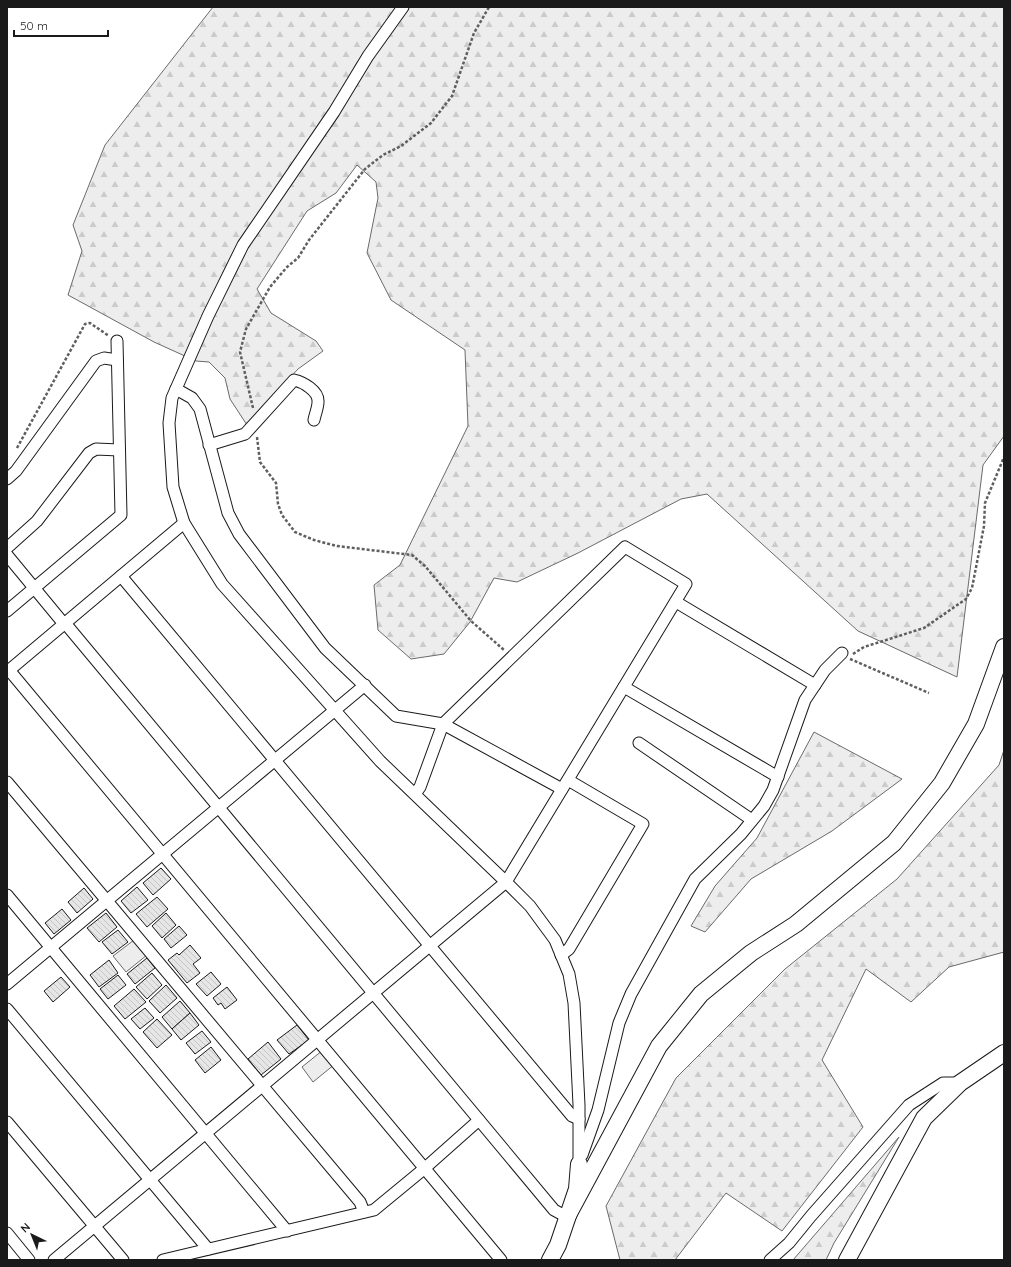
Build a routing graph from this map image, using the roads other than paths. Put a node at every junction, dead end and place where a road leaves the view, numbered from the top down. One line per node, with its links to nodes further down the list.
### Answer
1 (403, 7): 4 (street)
2 (117, 341): 3 (street)
3 (117, 360): 7 (street); 8 (street)
4 (176, 388): 6 (street); 9 (street)
5 (314, 420): 6 (street)
6 (209, 445): 20 (street)
7 (119, 450): 10 (street); 13 (street)
8 (7, 480)
9 (184, 523): 12 (street); 23 (street)
10 (7, 548)
11 (7, 556): 13 (street)
12 (121, 576): 16 (street); 26 (street)
13 (34, 588): 15 (street); 16 (street)
14 (676, 602): 21 (street); 22 (street); 24 (street)
15 (7, 611)
16 (64, 624): 19 (street); 31 (street)
17 (1004, 647): 55 (street)
18 (844, 655): 21 (street)
19 (8, 671): 33 (street)
20 (365, 685): 23 (street); 24 (street)
21 (815, 685): 27 (street)
22 (624, 687): 27 (street); 29 (street)
23 (335, 710): 26 (street); 30 (street)
24 (443, 724): 29 (street); 30 (street)
25 (638, 743): 32 (street)
26 (274, 761): 31 (street); 37 (street)
27 (778, 777): 32 (street)
28 (7, 782): 36 (street)
29 (565, 785): 34 (street); 39 (street)
30 (415, 794): 34 (street)
31 (218, 807): 33 (street); 41 (street)
32 (752, 820): 51 (street)
33 (162, 854): 36 (street); 43 (street)
34 (506, 882): 37 (street); 39 (street)
35 (7, 895): 38 (street)
36 (107, 901): 38 (street); 46 (street)
37 (429, 946): 41 (street); 48 (street)
38 (51, 947): 40 (street); 50 (street)
39 (561, 954): 48 (street)
40 (7, 984)
41 (373, 993): 43 (street); 47 (street)
42 (7, 1009): 53 (street)
43 (318, 1039): 46 (street); 52 (street)
44 (1004, 1053): 45 (street)
45 (960, 1083): 66 (street); 67 (street)
46 (262, 1086): 50 (street); 54 (street)
47 (479, 1120): 52 (street); 55 (street)
48 (579, 1120): 51 (street)
49 (7, 1122): 56 (street)
50 (206, 1133): 53 (street); 57 (street)
51 (579, 1164): 55 (street)
52 (425, 1168): 54 (street); 64 (street)
53 (150, 1180): 56 (street); 59 (street)
54 (364, 1212): 57 (street)
55 (567, 1217): 65 (street)
56 (95, 1226): 61 (street); 62 (street)
57 (287, 1231): 59 (street)
58 (7, 1233): 60 (street)
59 (208, 1249): 63 (street)
60 (30, 1260)
61 (54, 1260)
62 (123, 1260)
63 (163, 1260)
64 (501, 1260)
65 (550, 1260)
66 (770, 1260)
67 (847, 1260)

